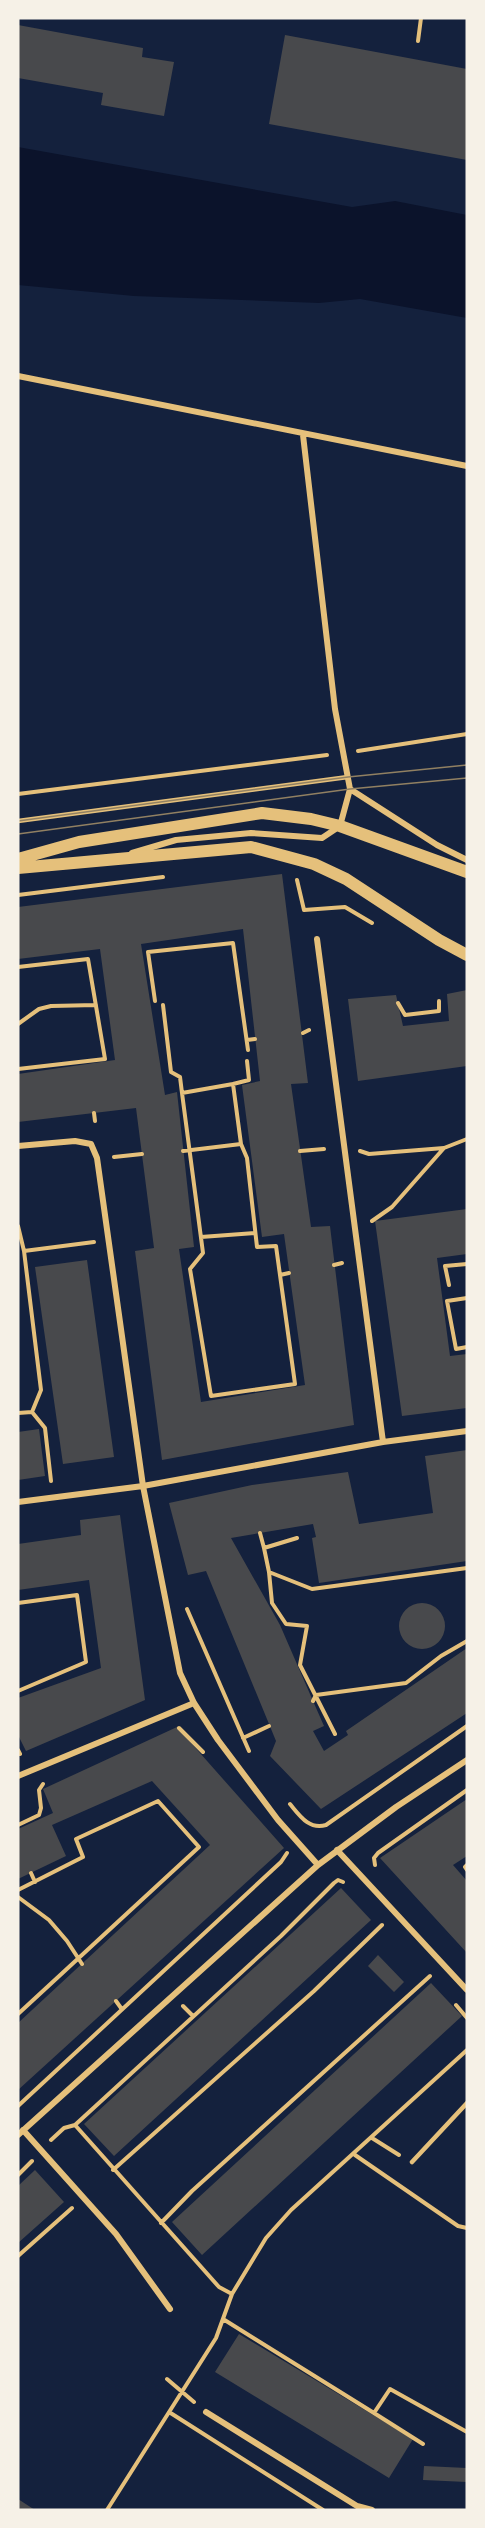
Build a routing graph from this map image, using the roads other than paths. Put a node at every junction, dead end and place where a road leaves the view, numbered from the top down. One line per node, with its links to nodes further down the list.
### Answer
1 (18, 376): 2 (street)
2 (303, 435): 3 (street); 4 (street)
3 (467, 466)
4 (348, 777): 5 (street); 6 (lane)
5 (350, 789): 7 (street); 10 (street)
6 (18, 821)
7 (340, 826): 8 (street); 9 (main road); 12 (main road)
8 (114, 858): 11 (main road); 14 (main road)
9 (18, 859)
10 (467, 860)
11 (18, 868)
12 (467, 872)
13 (317, 939): 17 (street)
14 (467, 955)
15 (18, 1146): 18 (street)
16 (467, 1431): 17 (street)
17 (383, 1442): 18 (street)
18 (143, 1486): 19 (street); 20 (street)
19 (18, 1502)
20 (194, 1703): 22 (street); 24 (street)
21 (467, 1760): 23 (street)
22 (18, 1776)
23 (337, 1850): 24 (street); 25 (street)
24 (318, 1865): 27 (street)
25 (467, 1990)
26 (467, 2103): 28 (lane)
27 (21, 2132): 29 (street)
28 (412, 2162)
29 (170, 2309)
30 (206, 2412): 31 (street)
31 (372, 2510)

